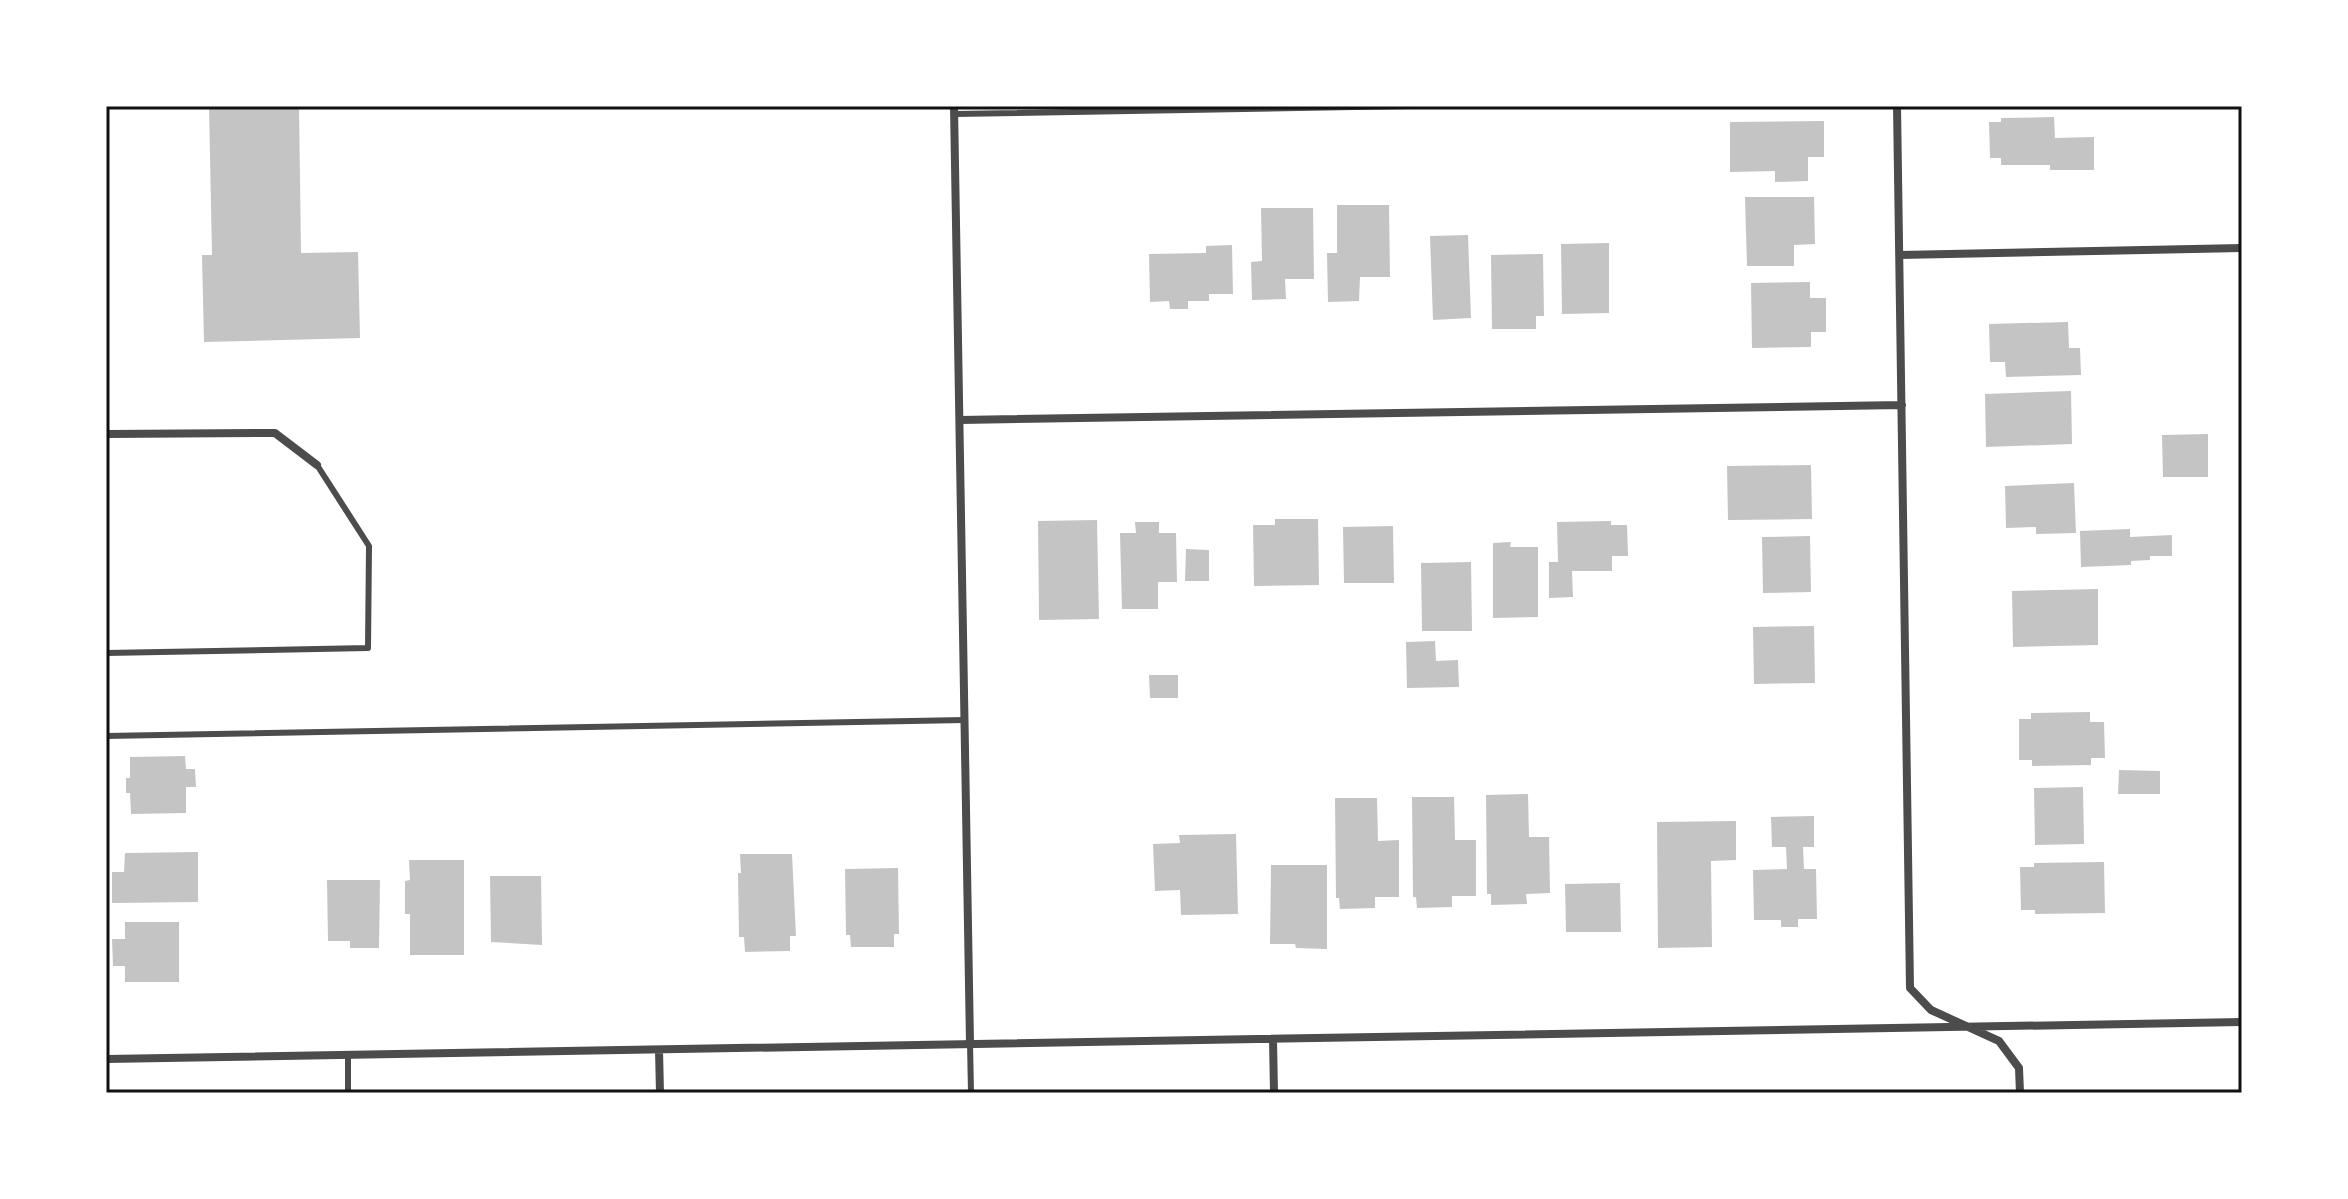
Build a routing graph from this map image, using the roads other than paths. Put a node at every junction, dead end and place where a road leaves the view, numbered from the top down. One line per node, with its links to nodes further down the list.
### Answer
1 (1410, 106): 3 (lane)
2 (1897, 106): 5 (street)
3 (954, 110): 7 (street)
4 (2242, 248): 5 (street)
5 (1900, 255): 6 (street)
6 (1902, 405): 7 (street); 14 (street)
7 (960, 420): 11 (street)
8 (106, 434): 9 (street)
9 (317, 465): 10 (lane)
10 (106, 653)
11 (965, 720): 12 (lane); 16 (street)
12 (106, 736)
13 (2242, 1022): 14 (street)
14 (1968, 1027): 15 (street); 24 (street)
15 (1273, 1039): 16 (street); 23 (street)
16 (970, 1043): 17 (street); 22 (lane)
17 (659, 1050): 18 (street); 21 (street)
18 (348, 1055): 19 (street); 20 (lane)
19 (106, 1059)
20 (348, 1093)
21 (660, 1093)
22 (971, 1093)
23 (1274, 1093)
24 (2020, 1093)

